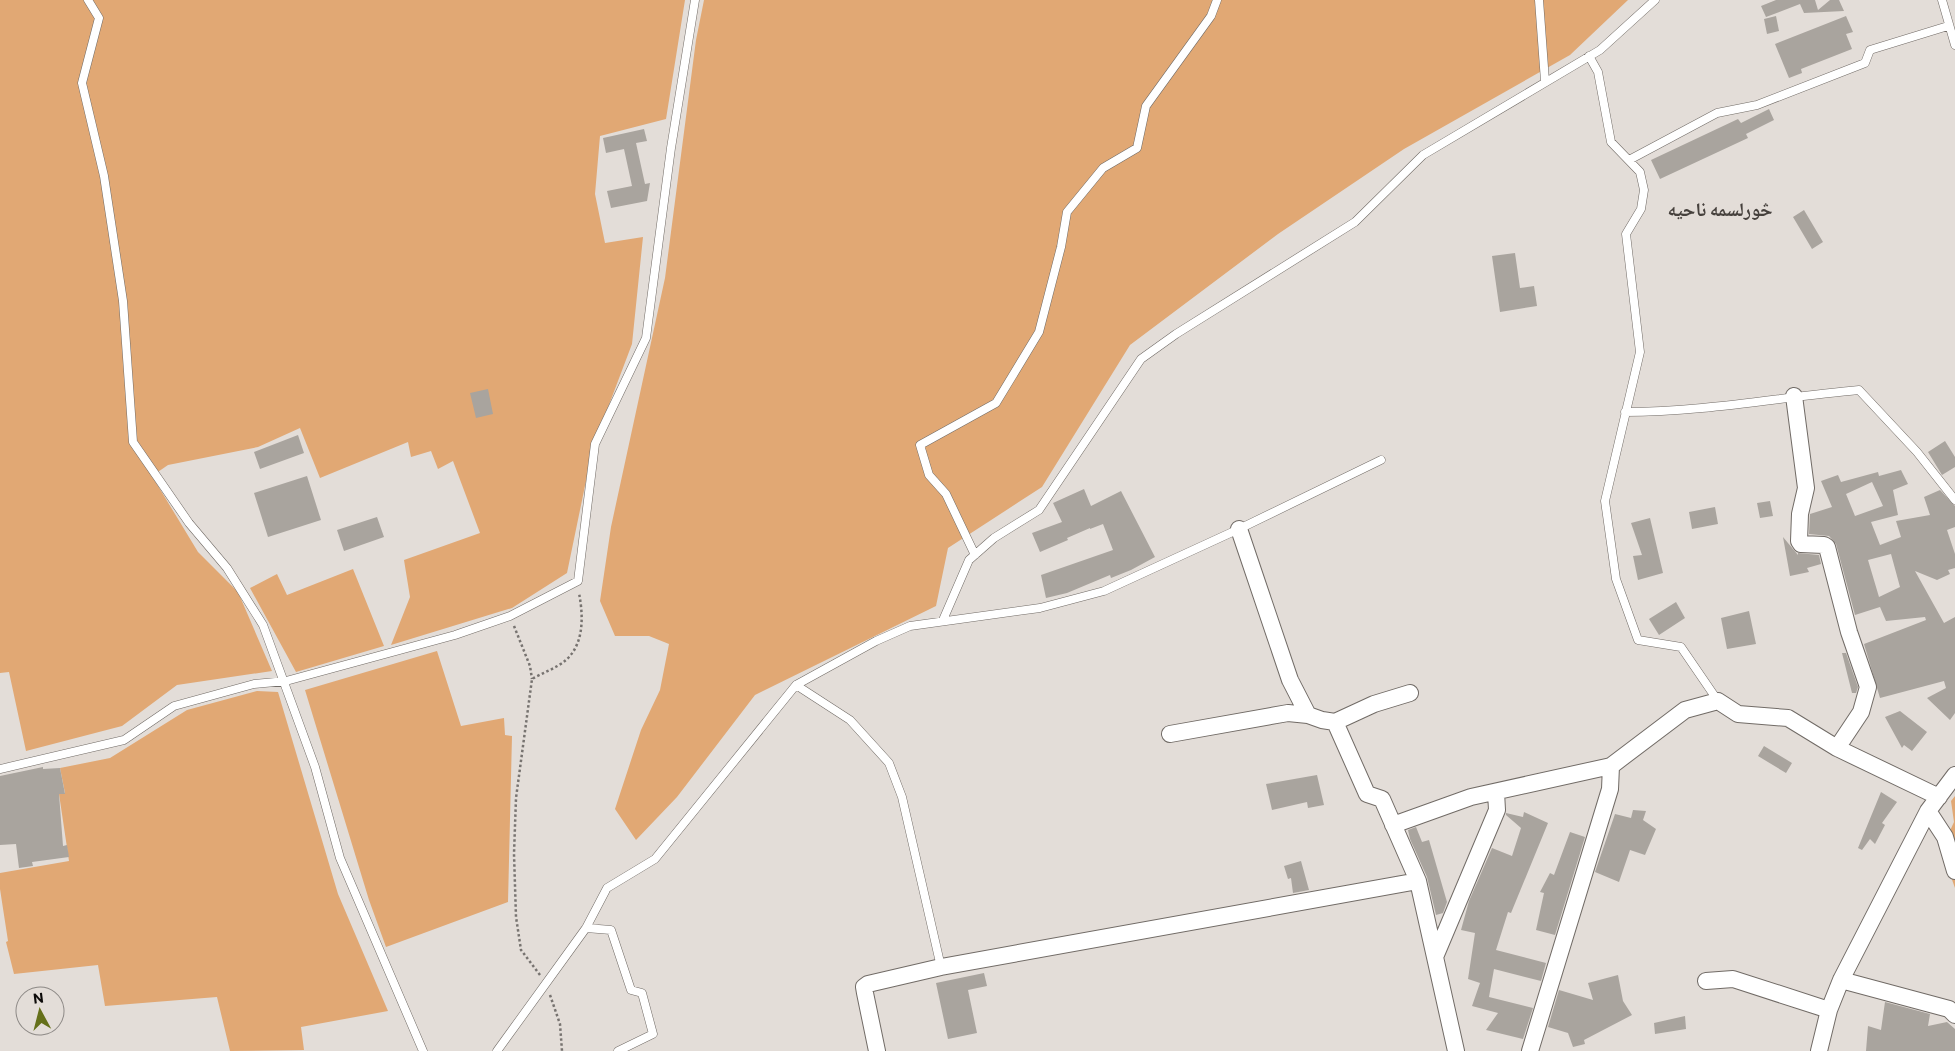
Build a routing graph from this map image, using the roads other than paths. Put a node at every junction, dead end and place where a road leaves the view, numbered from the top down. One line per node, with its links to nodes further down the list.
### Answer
1 (88, 0): 19 (lane)
2 (695, 0): 19 (lane)
3 (1217, 0): 17 (lane)
4 (1539, 0): 10 (lane)
5 (1655, 0): 9 (lane)
6 (1942, 0): 7 (lane)
7 (1948, 26): 8 (lane); 11 (lane)
8 (1955, 44)
9 (1590, 56): 10 (lane); 11 (lane)
10 (1545, 81): 17 (lane)
11 (1629, 160): 13 (lane)
12 (1794, 396): 13 (lane); 15 (lane); 26 (street)
13 (1626, 412): 22 (lane)
14 (1381, 460): 16 (lane)
15 (1955, 500)
16 (1239, 529): 18 (lane); 23 (street)
17 (975, 555): 18 (lane)
18 (944, 620): 20 (lane)
19 (286, 680): 28 (lane); 43 (lane)
20 (796, 685): 36 (lane); 38 (lane)
21 (1410, 693): 24 (street)
22 (1718, 701): 26 (street); 27 (street)
23 (1308, 715): 24 (street); 25 (street)
24 (1335, 722): 33 (street)
25 (1170, 734)
26 (1837, 748): 31 (street)
27 (1611, 766): 30 (street); 48 (street)
28 (0, 769)
29 (1955, 775): 31 (street)
30 (1496, 792): 33 (street); 37 (street)
31 (1939, 797): 32 (street)
32 (1928, 811): 34 (street); 39 (street)
33 (1392, 825): 35 (street)
34 (1955, 871)
35 (1418, 881): 37 (street); 38 (street)
36 (586, 928): 44 (lane); 45 (lane)
37 (1435, 957): 47 (street)
38 (941, 967): 46 (street)
39 (1841, 980): 41 (street); 42 (street)
40 (1706, 981): 41 (street)
41 (1828, 1010): 49 (street)
42 (1955, 1015)
43 (423, 1051)
44 (497, 1051)
45 (618, 1051)
46 (877, 1051)
47 (1456, 1051)
48 (1530, 1051)
49 (1818, 1051)

